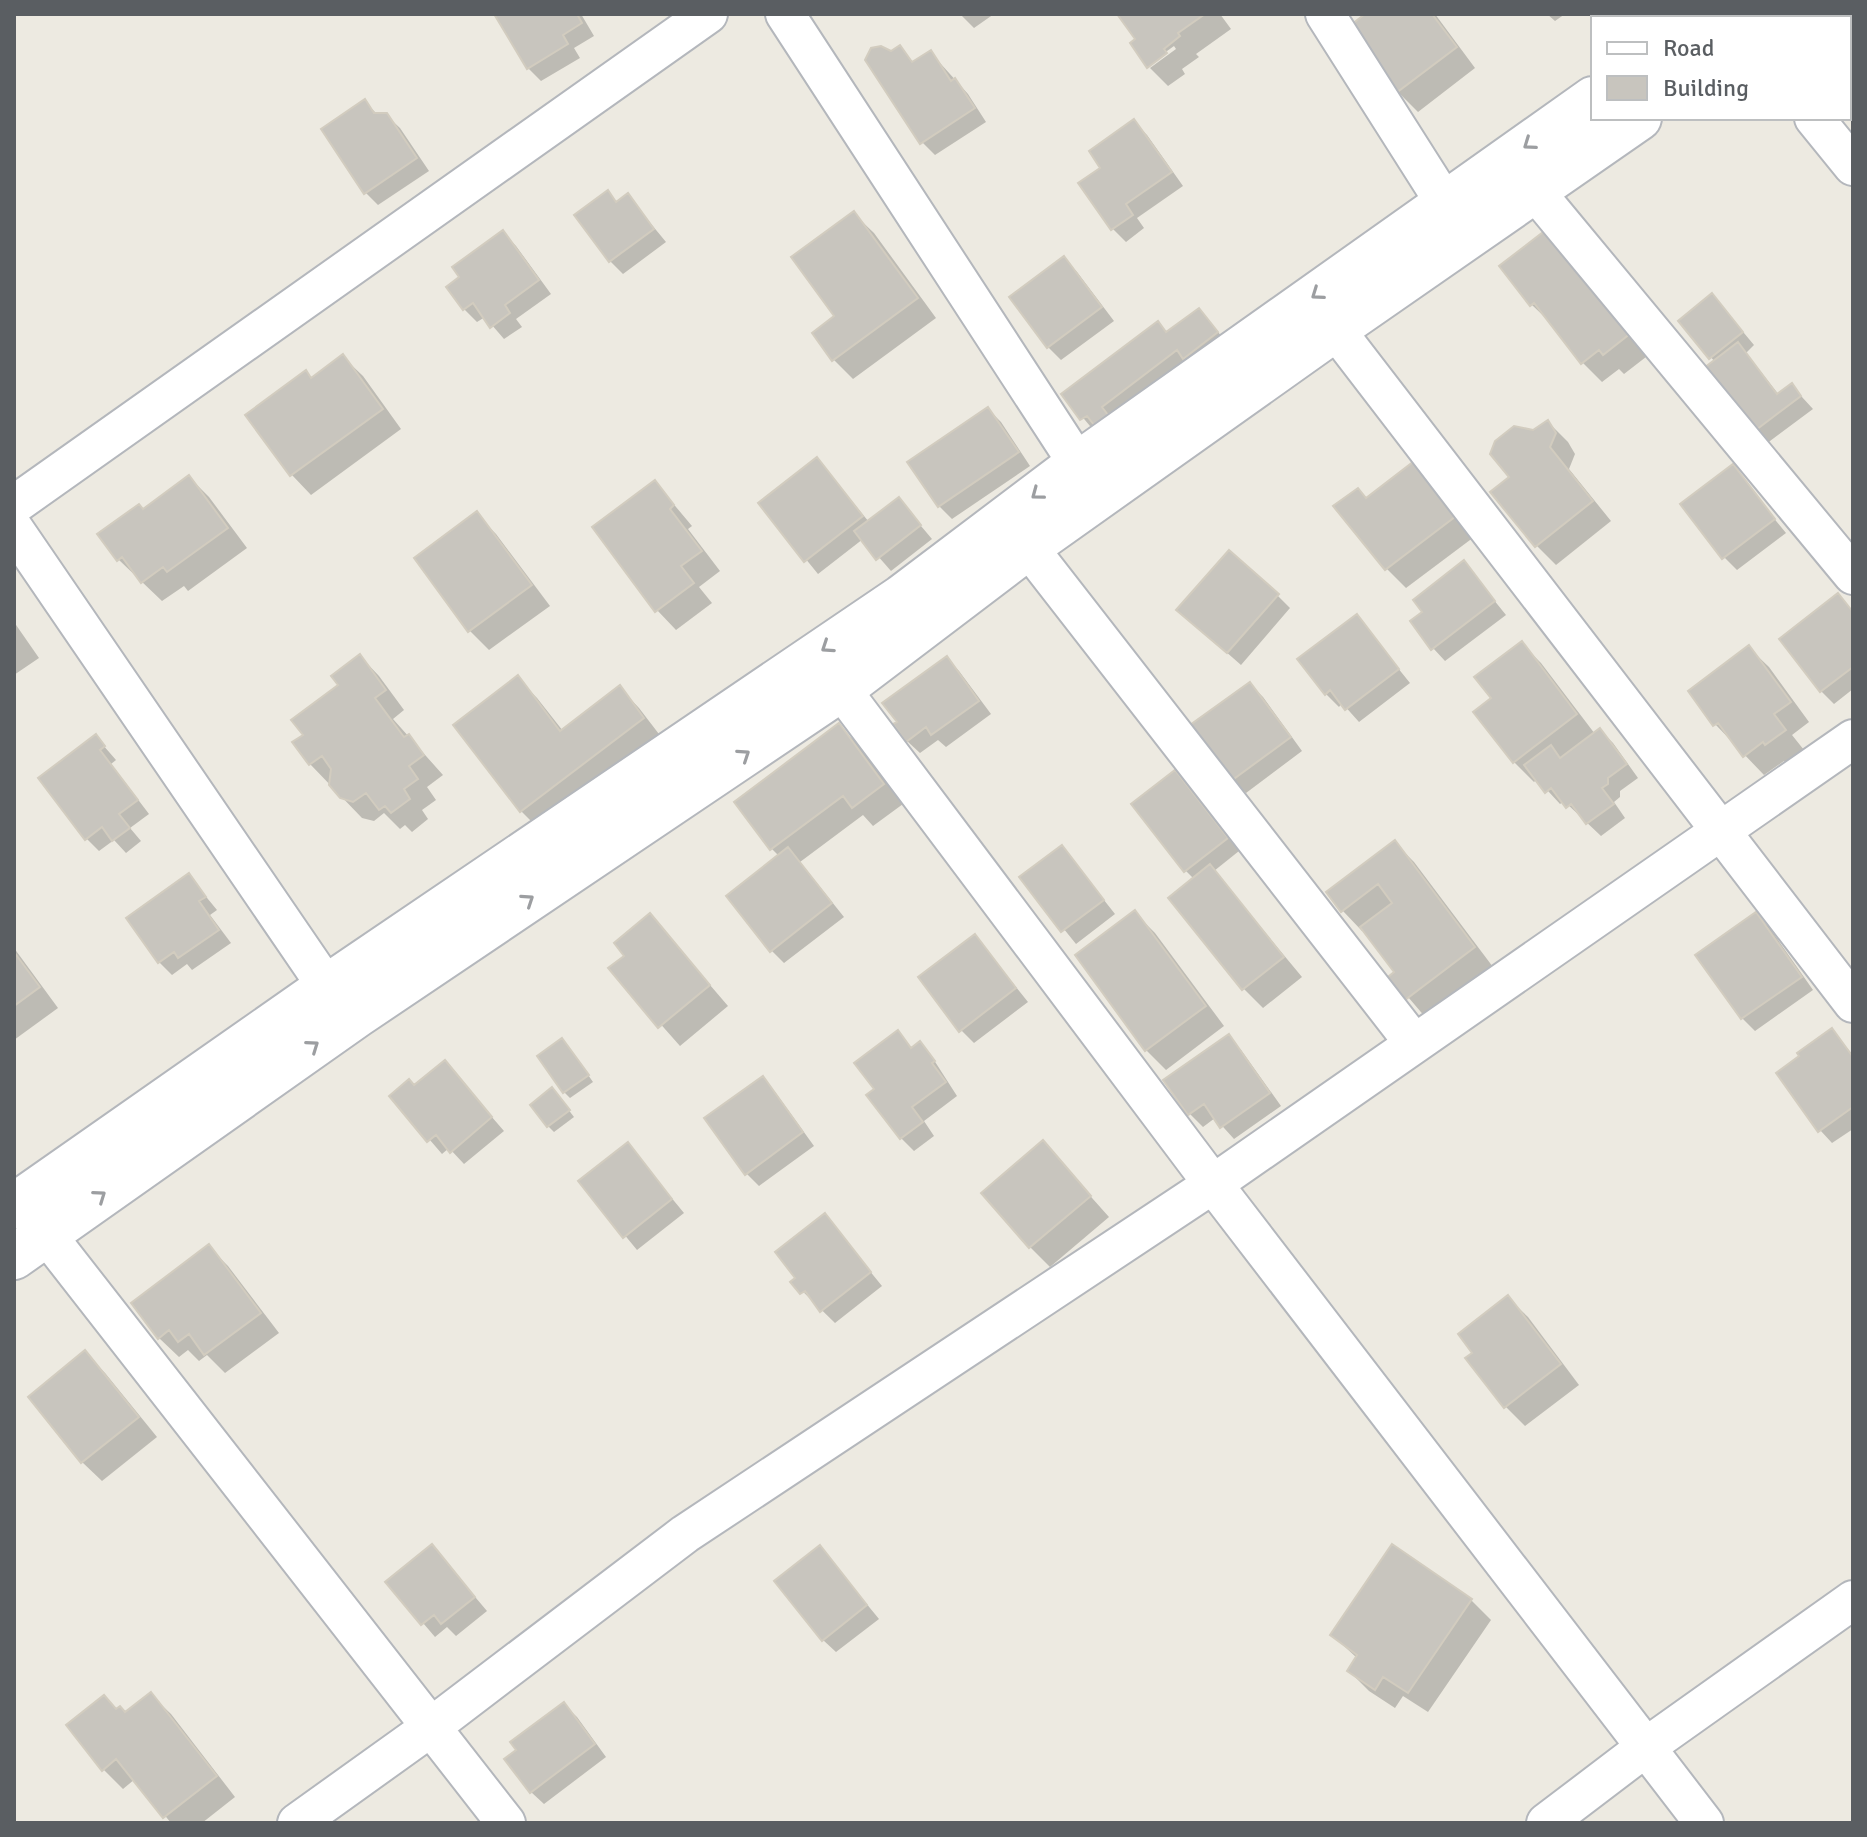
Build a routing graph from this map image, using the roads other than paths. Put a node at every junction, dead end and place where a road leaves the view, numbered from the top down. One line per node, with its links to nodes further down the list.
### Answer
1 (708, 14): 12 (street)
2 (785, 14): 11 (street)
3 (1325, 14): 9 (street)
4 (1591, 100): 9 (street, one-way to 9)
5 (1636, 120): 8 (street)
6 (1816, 120): 7 (street)
7 (1853, 166)
8 (1534, 190): 10 (street); 15 (street)
9 (1445, 203): 11 (street, one-way to 11)
10 (1335, 329): 11 (street); 18 (street)
11 (1093, 478): 14 (street); 19 (street, one-way to 19)
12 (14, 505)
13 (14, 529): 19 (street)
14 (1028, 547): 16 (street); 21 (street)
15 (1853, 575)
16 (841, 689): 19 (street, one-way to 16); 22 (street)
17 (1853, 739): 18 (street)
18 (1720, 832): 20 (street); 21 (street)
19 (342, 1001): 23 (street)
20 (1853, 1003)
21 (1414, 1043): 22 (street)
22 (1213, 1184): 25 (street); 26 (street)
23 (25, 1232): 25 (street)
24 (1853, 1600): 26 (street)
25 (431, 1727): 27 (street); 28 (street)
26 (1646, 1747): 29 (street); 30 (street)
27 (297, 1823)
28 (506, 1823)
29 (1546, 1823)
30 (1704, 1823)

